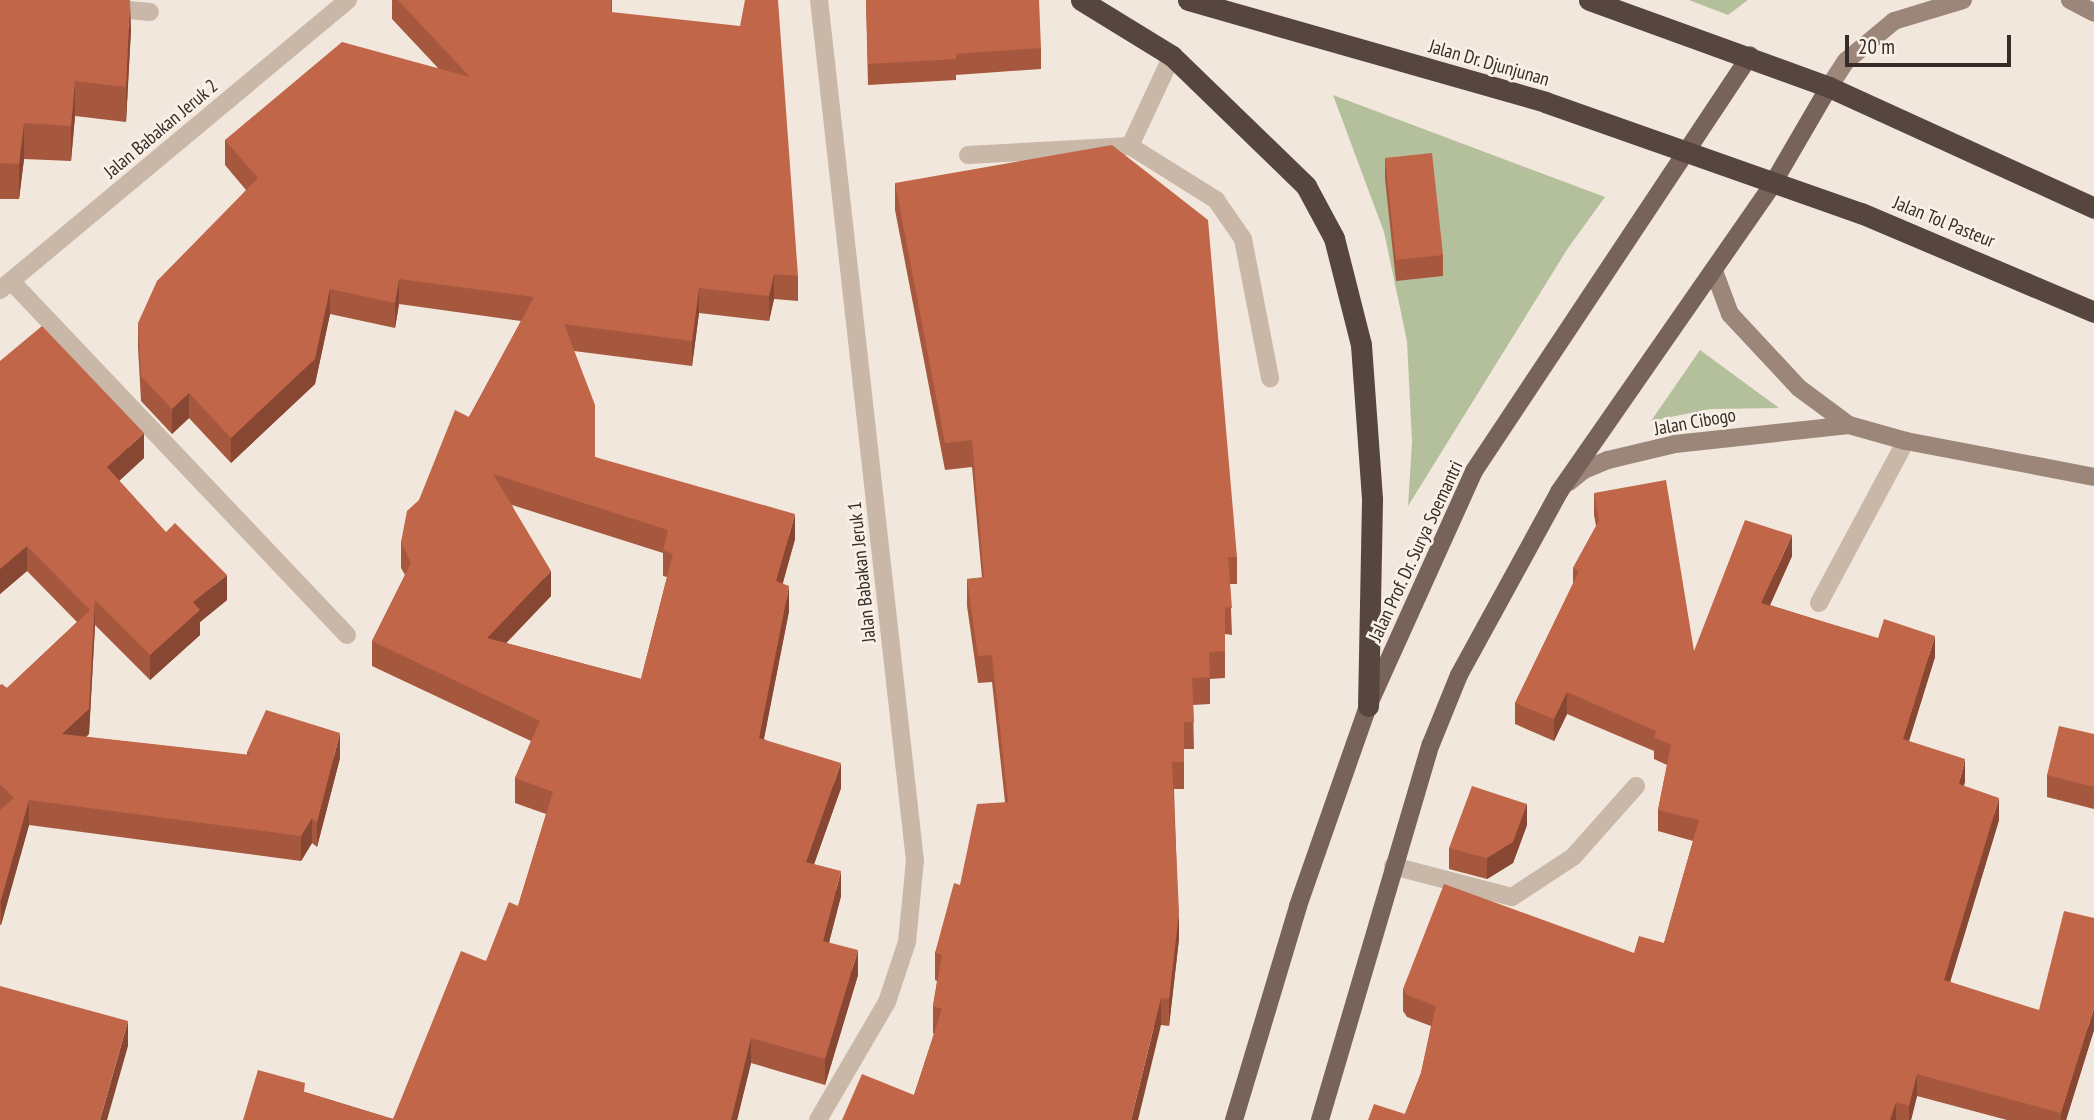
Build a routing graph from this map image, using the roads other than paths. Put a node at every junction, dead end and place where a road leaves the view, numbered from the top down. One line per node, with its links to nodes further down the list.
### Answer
1 (348, 0): 20 (street, Jalan Babakan Jeruk 2)
2 (818, 0): 32 (street, Jalan Babakan Jeruk 1)
3 (1081, 0): 12 (highway)
4 (1188, 0): 15 (highway, Jalan Dr. Djunjunan)
5 (1590, 0): 11 (highway)
6 (1963, 0): 13 (main road)
7 (2070, 0): 10 (main road)
8 (82, 5): 9 (street)
9 (150, 12)
10 (2094, 13)
11 (1750, 55): 13 (highway); 15 (main road, Jalan Prof. Dr. Surya Soemantri)
12 (1171, 56): 14 (street); 29 (highway)
13 (1829, 87): 17 (main road); 18 (highway)
14 (1130, 146): 16 (street); 22 (street)
15 (1686, 152): 17 (highway, Jalan Dr. Djunjunan); 29 (main road, Jalan Prof. Dr. Surya Soemantri)
16 (968, 155)
17 (1772, 186): 19 (main road); 21 (highway, Jalan Tol Pasteur)
18 (2094, 208)
19 (1714, 271): 23 (main road, Jalan Cibogo); 26 (main road)
20 (6, 286): 28 (street)
21 (2094, 312)
22 (1269, 378)
23 (1849, 425): 24 (main road, Jalan Cibogo); 26 (main road, Jalan Cibogo)
24 (1906, 441): 25 (main road, Jalan Cibogo); 27 (street)
25 (2094, 477)
26 (1559, 492): 31 (main road)
27 (1819, 603)
28 (347, 635)
29 (1368, 706): 33 (main road, Jalan Prof. Dr. Surya Soemantri)
30 (1636, 786): 31 (street)
31 (1393, 866): 34 (main road)
32 (818, 1120)
33 (1234, 1120)
34 (1320, 1120)

